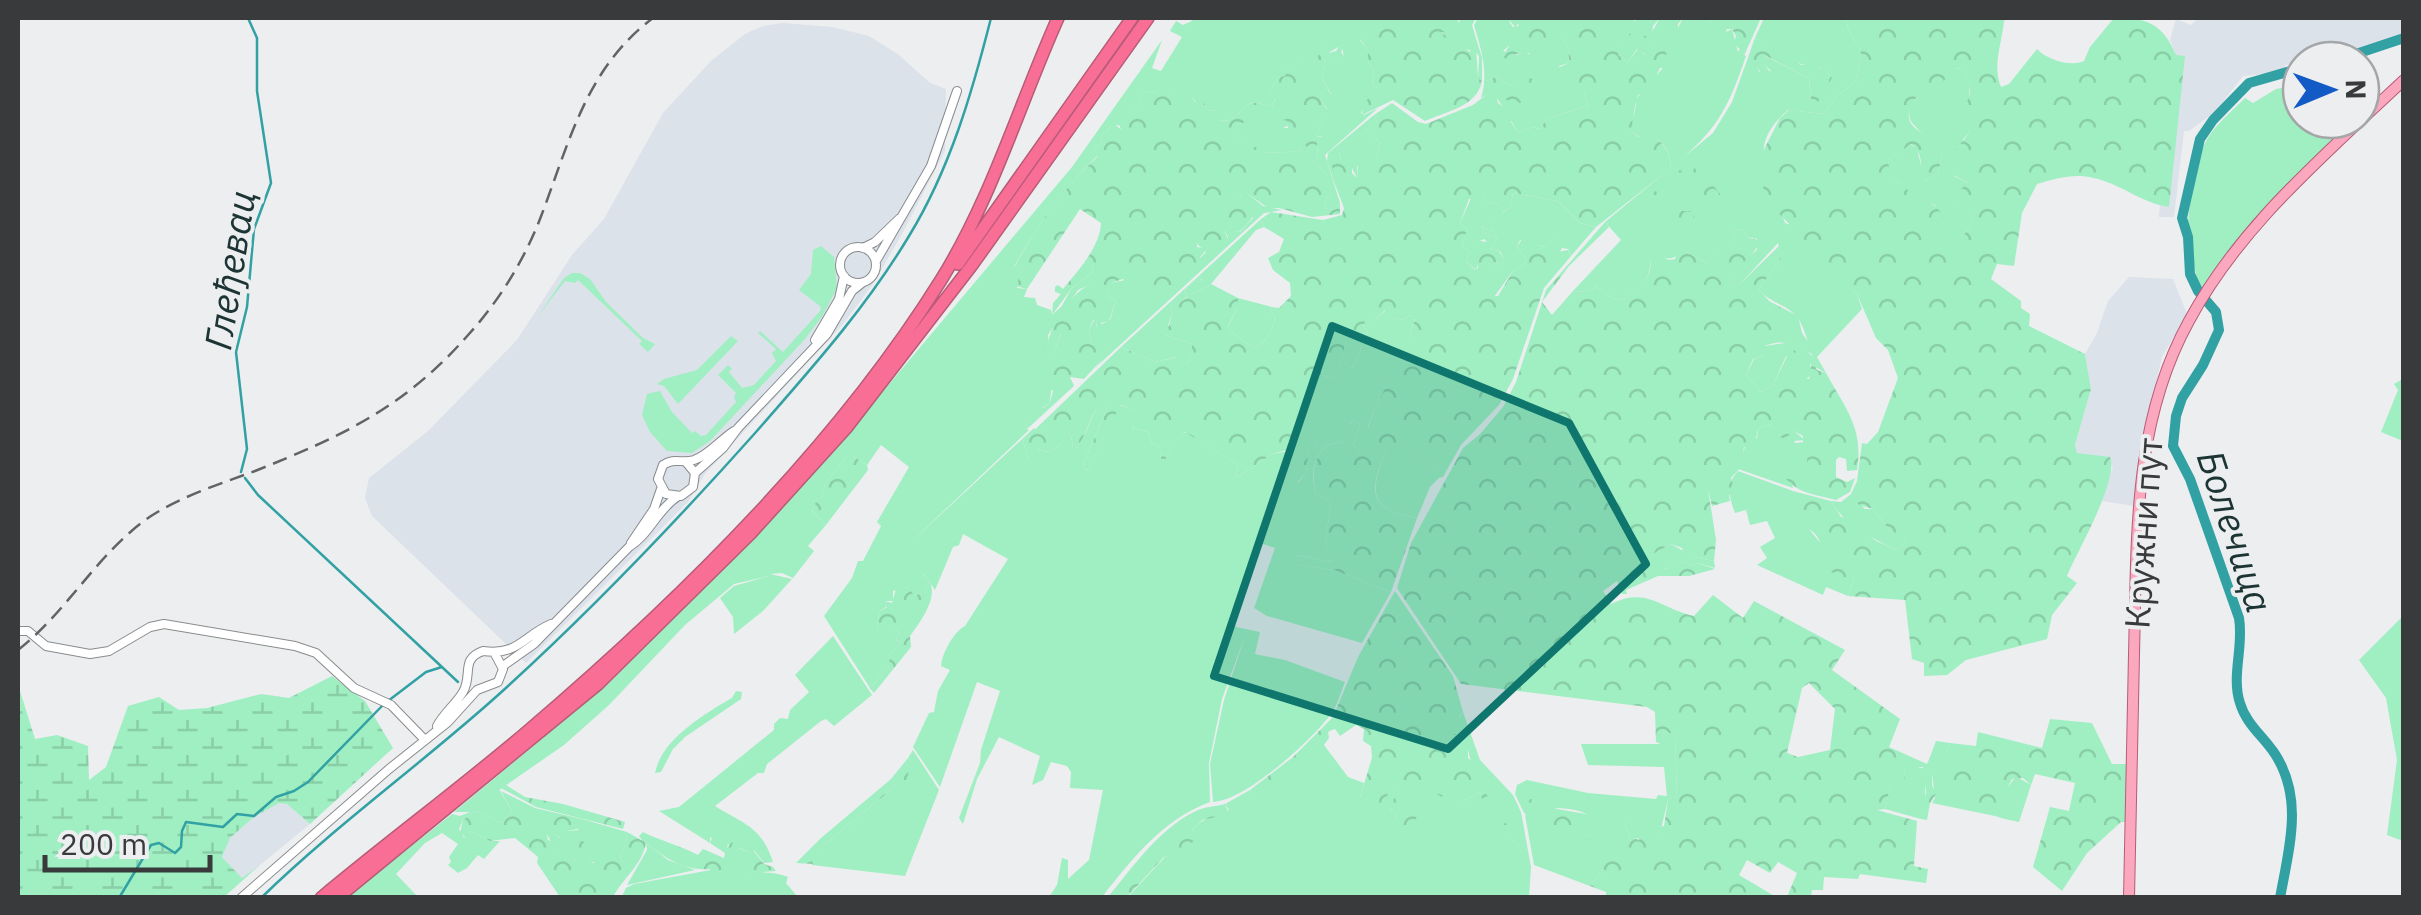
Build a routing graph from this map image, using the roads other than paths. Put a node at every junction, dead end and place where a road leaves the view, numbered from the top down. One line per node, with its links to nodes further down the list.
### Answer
1 (1058, 18): 14 (highway)
2 (1132, 18): 14 (highway)
3 (1146, 18): 29 (highway)
4 (2404, 80): 6 (main road, Кружни пут)
5 (957, 90): 8 (street)
6 (2381, 101)
7 (2340, 140): 34 (main road, Кружни пут)
8 (900, 218): 9 (street); 10 (street)
9 (862, 248): 10 (street); 11 (street)
10 (876, 262): 12 (street)
11 (844, 276): 12 (street); 13 (street)
12 (862, 282): 13 (street)
13 (811, 348): 15 (street)
14 (896, 348): 29 (highway)
15 (738, 428): 16 (street); 17 (street)
16 (686, 462): 17 (street); 18 (street)
17 (694, 474): 19 (street)
18 (661, 489): 19 (street); 20 (street)
19 (677, 497): 20 (street)
20 (629, 547): 21 (street)
21 (550, 624): 23 (street); 24 (street)
22 (18, 631): 28 (street)
23 (495, 654): 24 (street); 25 (street)
24 (503, 666): 26 (street)
25 (468, 675): 26 (street); 27 (street)
26 (485, 688): 27 (street)
27 (436, 728): 28 (street)
28 (424, 739): 31 (street)
29 (455, 796): 30 (highway)
30 (440, 808): 32 (highway); 33 (highway)
31 (241, 898)
32 (321, 898)
33 (336, 898)
34 (2129, 898)

